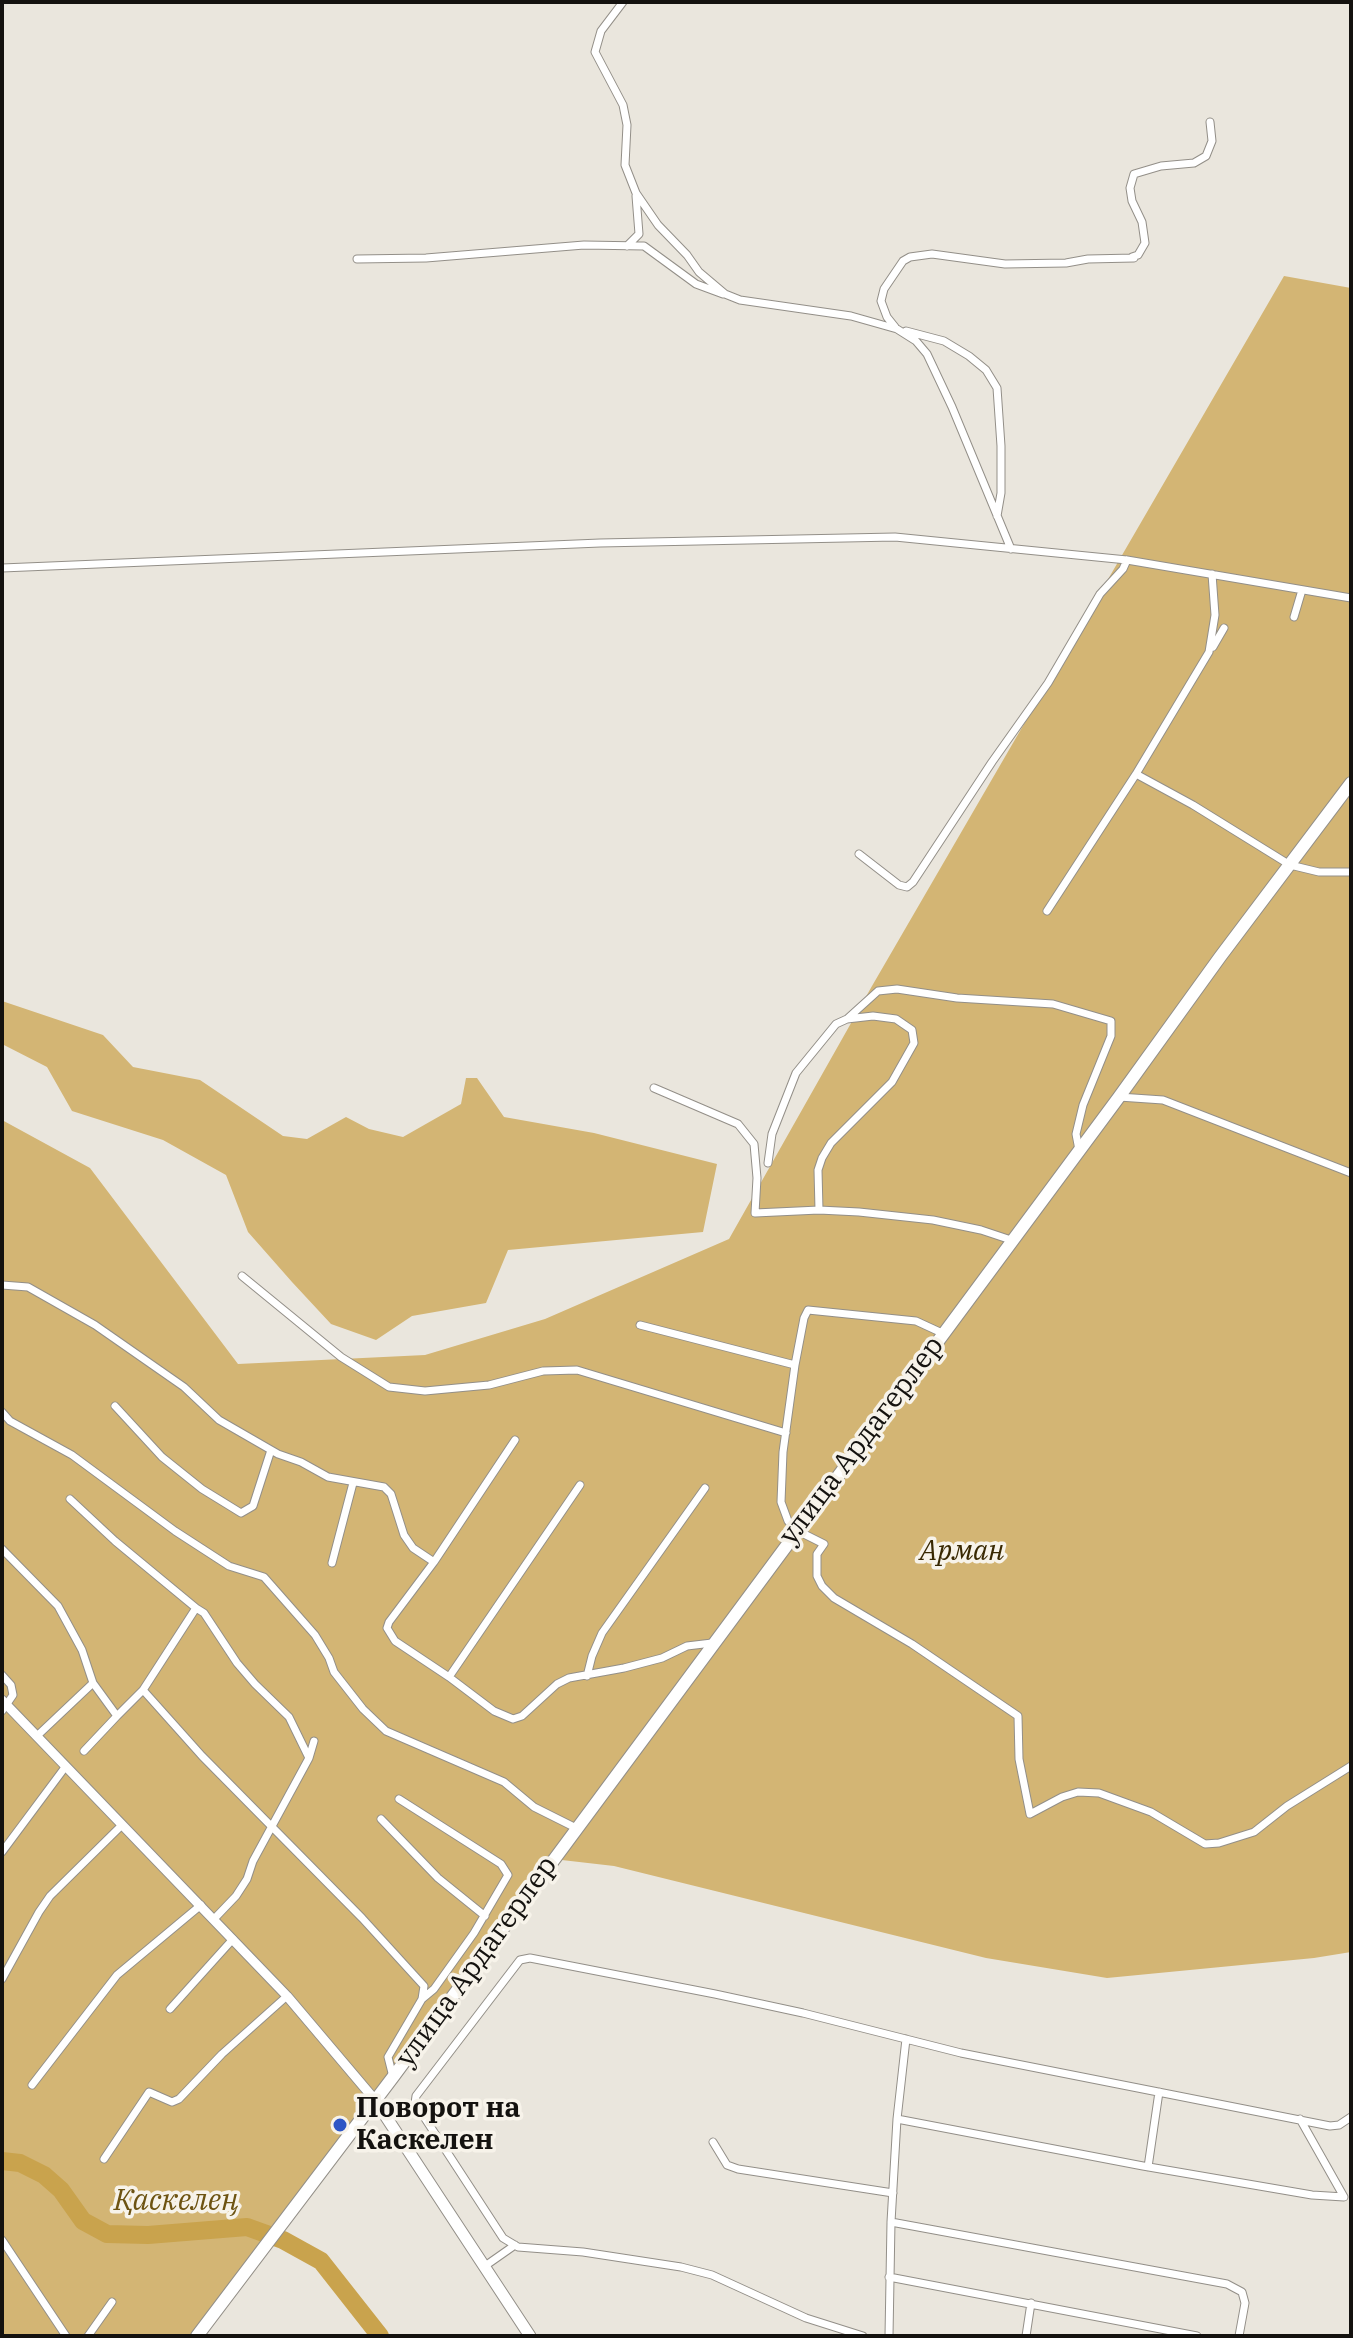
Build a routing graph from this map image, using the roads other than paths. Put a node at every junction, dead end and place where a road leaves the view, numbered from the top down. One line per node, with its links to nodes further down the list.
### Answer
1 (623, 2): 3 (street)
2 (1210, 122): 7 (street)
3 (636, 193): 4 (street); 6 (street)
4 (627, 246): 5 (street); 6 (street)
5 (357, 259)
6 (728, 295): 7 (street)
7 (897, 329): 8 (street); 8 (street)
8 (997, 519): 9 (street)
9 (1011, 549): 10 (street); 11 (street)
10 (1127, 560): 12 (street); 20 (street)
11 (2, 568)
12 (1212, 574): 13 (street); 17 (street)
13 (1302, 590): 14 (street); 15 (street)
14 (1351, 598)
15 (1294, 617)
16 (1224, 628): 17 (street)
17 (1209, 652): 18 (street)
18 (1136, 774): 21 (street); 23 (street)
19 (1351, 783): 21 (main road, улица Ардагерлер)
20 (859, 854)
21 (1290, 865): 22 (street); 26 (main road, улица Ардагерлер)
22 (1351, 872)
23 (1047, 911)
24 (847, 1019): 27 (street); 28 (street); 30 (street)
25 (654, 1088): 30 (street)
26 (1119, 1097): 27 (main road, улица Ардагерлер); 29 (street)
27 (1079, 1150): 31 (main road, улица Ардагерлер)
28 (768, 1163)
29 (1351, 1173)
30 (819, 1210): 31 (street)
31 (1011, 1240): 35 (main road, улица Ардагерлер)
32 (242, 1276): 39 (street)
33 (2, 1285): 41 (street)
34 (640, 1325): 36 (street)
35 (942, 1333): 36 (street); 46 (main road, улица Ардагерлер)
36 (795, 1365): 39 (street)
37 (115, 1406): 41 (street)
38 (2, 1412): 69 (street)
39 (786, 1433): 46 (street)
40 (515, 1440): 48 (street)
41 (271, 1450): 42 (street)
42 (353, 1483): 48 (street); 49 (street)
43 (580, 1485): 54 (street)
44 (705, 1488): 53 (street)
45 (70, 1499): 50 (street)
46 (796, 1530): 51 (main road, улица Ардагерлер); 64 (street)
47 (2, 1549): 55 (street)
48 (434, 1562): 54 (street)
49 (332, 1563)
50 (196, 1608): 56 (street); 62 (street)
51 (712, 1643): 53 (street); 69 (main road, улица Ардагерлер)
52 (2, 1675): 57 (street)
53 (587, 1676): 54 (street)
54 (449, 1677)
55 (93, 1683): 58 (street); 59 (street)
56 (143, 1690): 58 (street); 68 (street)
57 (4, 1705): 59 (street)
58 (117, 1716): 61 (street)
59 (38, 1735): 63 (street)
60 (314, 1741): 62 (street)
61 (84, 1751)
62 (309, 1758): 68 (street)
63 (66, 1766): 67 (street); 70 (street)
64 (1351, 1766)
65 (399, 1799): 72 (street)
66 (381, 1819): 72 (street)
67 (122, 1825): 71 (street); 75 (street)
68 (271, 1828): 73 (street); 77 (street)
69 (576, 1828): 80 (main road, улица Ардагерлер)
70 (2, 1852)
71 (201, 1905): 73 (street); 81 (street)
72 (485, 1916): 77 (street)
73 (214, 1919): 74 (street)
74 (233, 1939): 76 (street); 78 (street)
75 (2, 1979)
76 (287, 1996): 83 (street); 88 (street)
77 (422, 1999): 80 (street)
78 (170, 2009)
79 (906, 2039): 82 (street); 85 (street); 95 (street)
80 (393, 2077): 83 (main road, улица Ардагерлер)
81 (32, 2085)
82 (1159, 2092): 86 (street); 89 (street)
83 (375, 2100): 96 (main road); 102 (main road, улица Ардагерлер)
84 (1351, 2117): 86 (street)
85 (897, 2119): 89 (street); 90 (street)
86 (1300, 2119): 91 (street)
87 (713, 2142): 90 (street)
88 (104, 2159)
89 (1148, 2167): 91 (street)
90 (893, 2193): 93 (street)
91 (1344, 2197): 92 (street)
92 (1351, 2204)
93 (891, 2222): 97 (street); 108 (street)
94 (2, 2240): 100 (street)
95 (515, 2245): 96 (street); 104 (street)
96 (485, 2266): 103 (main road)
97 (889, 2277): 99 (street); 105 (street)
98 (112, 2302): 101 (street)
99 (1031, 2303): 106 (street); 107 (street)
100 (66, 2336)
101 (88, 2336)
102 (197, 2336)
103 (530, 2336)
104 (863, 2336)
105 (889, 2336)
106 (1026, 2336)
107 (1197, 2336)
108 (1239, 2336)

